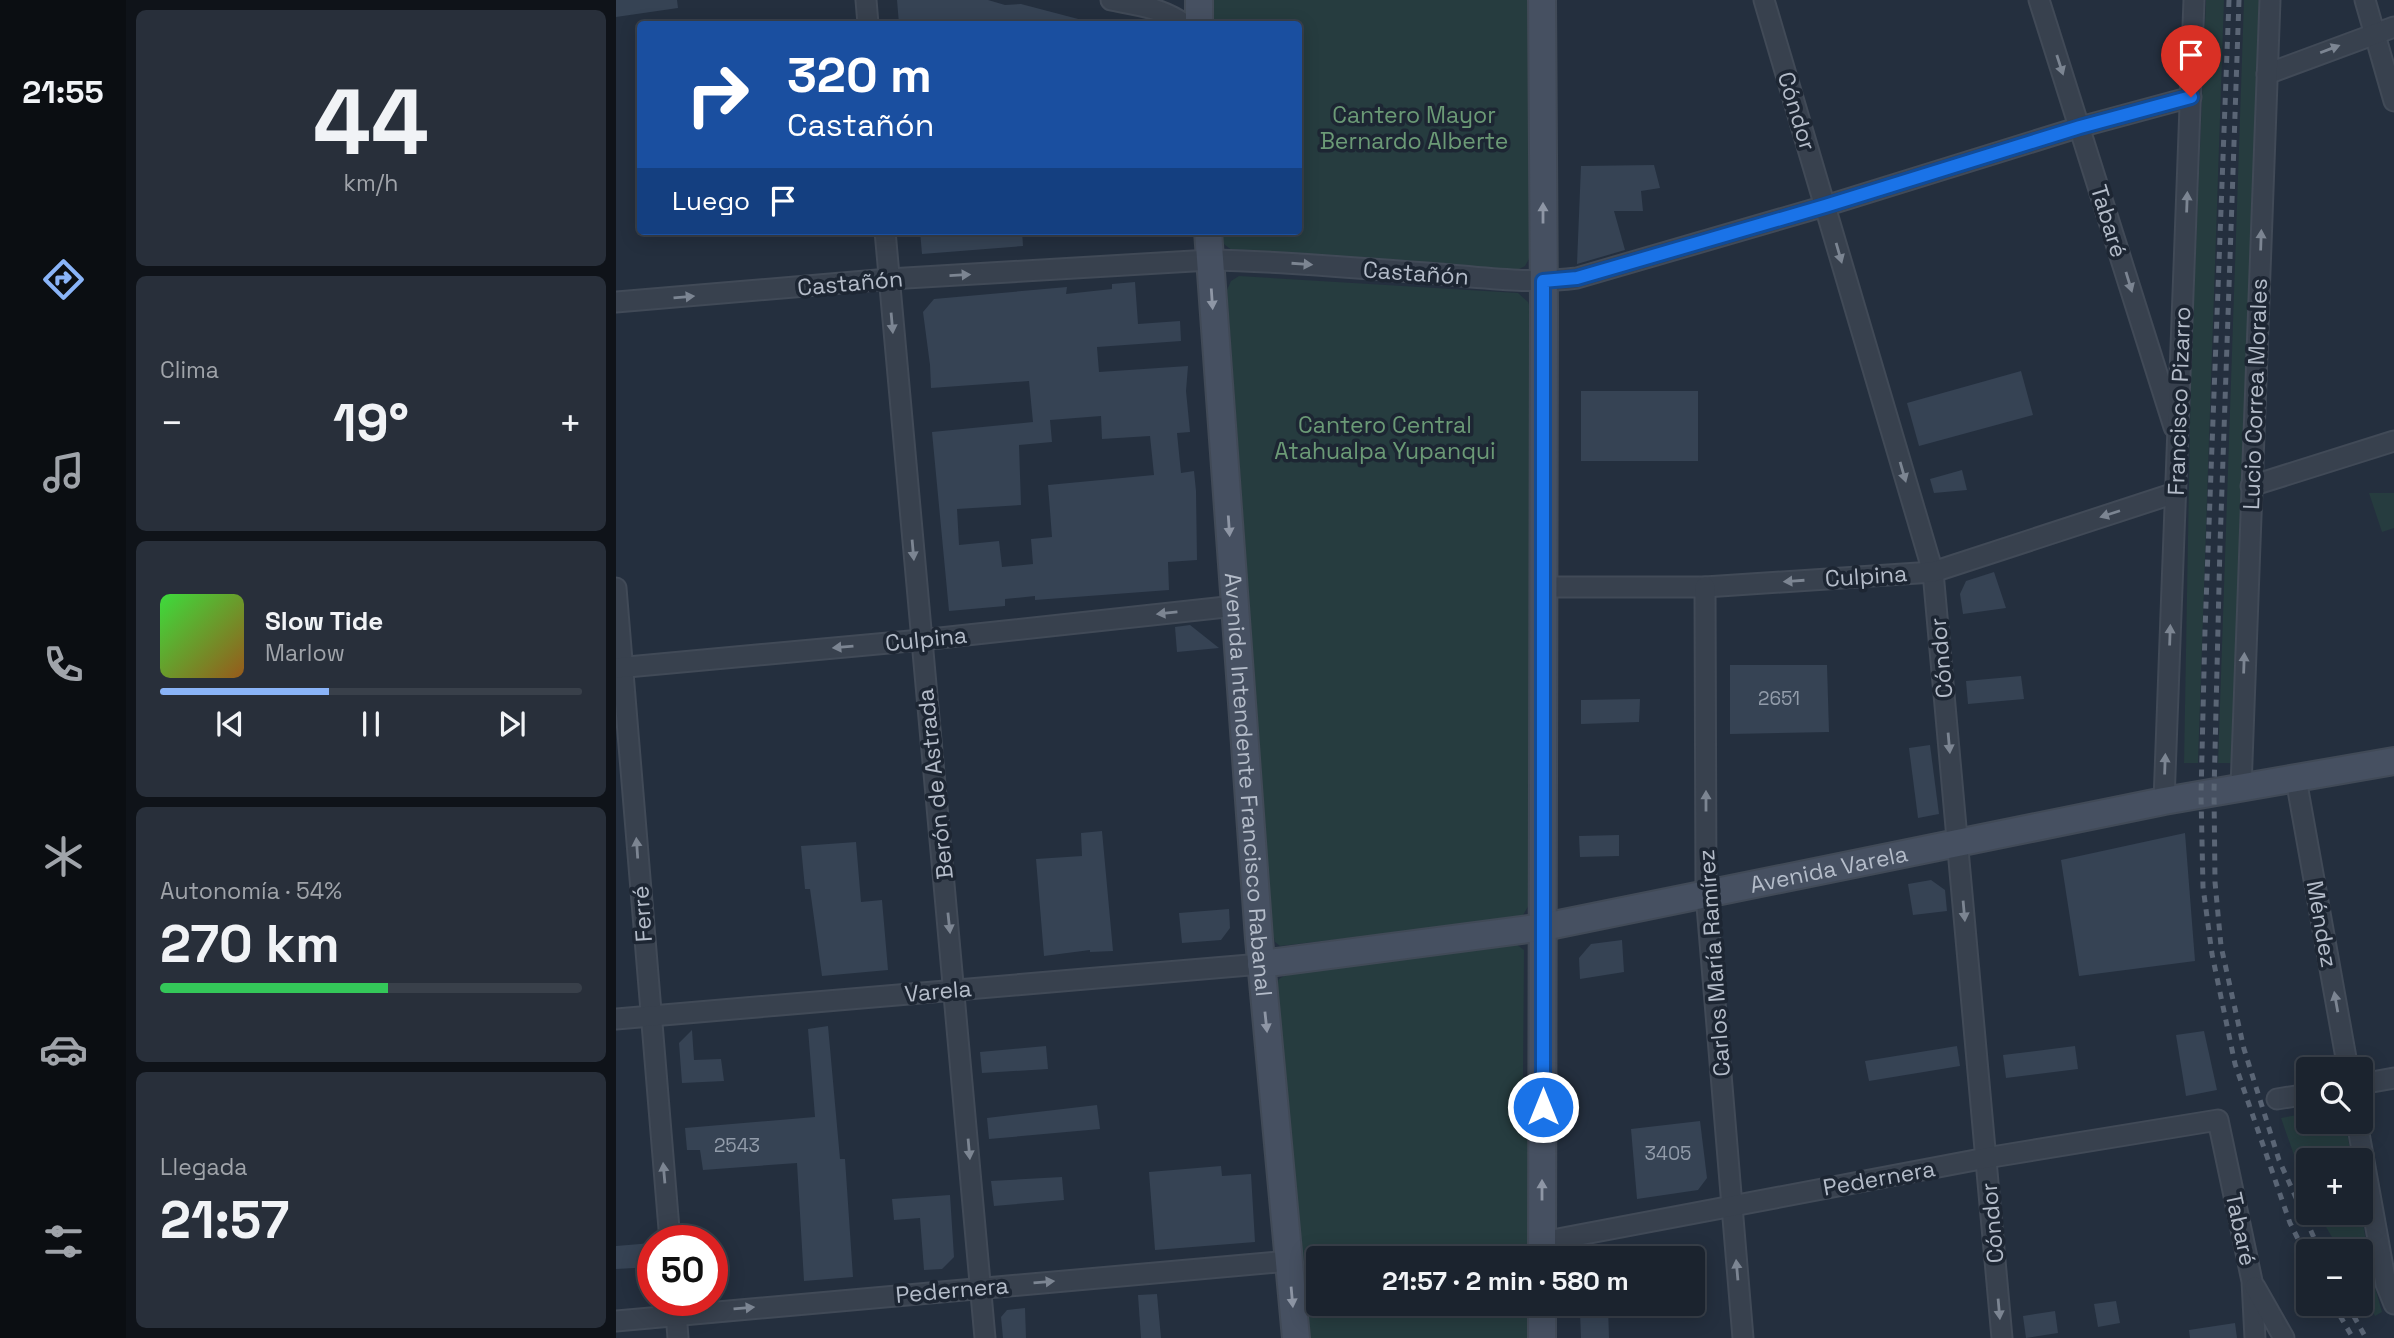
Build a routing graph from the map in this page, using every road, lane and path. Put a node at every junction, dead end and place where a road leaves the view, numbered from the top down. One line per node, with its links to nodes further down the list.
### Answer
1 (866, 0): 10 (street)
2 (1111, 0): 11 (street)
3 (1199, 0): 12 (main road)
4 (1542, 0): 23 (main road, one-way to 4)
5 (1764, 0): 18 (street, Cóndor)
6 (2039, 0): 17 (street, Tabaré, one-way to 17)
7 (2194, 0): 15 (street, Francisco Pizarro)
8 (2270, 0): 14 (street, Lucio Correa Morales)
9 (2365, 0): 13 (street)
10 (868, 21)
11 (1179, 21)
12 (1199, 21)
13 (2385, 29): 14 (street, one-way to 13); 16 (street)
14 (2267, 74): 27 (street, Lucio Correa Morales, one-way to 14)
15 (2191, 97): 17 (street, Castañón); 26 (street, Francisco Pizarro, one-way to 15)
16 (2394, 101)
17 (2080, 127): 18 (street, Castañón); 26 (street, Tabaré, one-way to 26)
18 (1825, 206): 23 (street, Castañón); 29 (street, Cóndor, one-way to 29)
19 (885, 235): 22 (street, Berón de Astrada)
20 (1208, 235): 21 (main road, Avenida Intendente Francisco Rabanal)
21 (1210, 260): 22 (street, Castañón, one-way to 21); 23 (street, Castañón, one-way to 23); 33 (main road, Avenida Intendente Francisco Rabanal, one-way to 33)
22 (888, 279): 24 (street, Castañón, one-way to 22); 34 (street, Berón de Astrada, one-way to 34)
23 (1543, 281): 30 (main road)
24 (616, 302)
25 (2394, 441): 27 (street)
26 (2179, 442): 28 (street, Francisco Pizarro)
27 (2252, 486): 38 (street, Lucio Correa Morales, one-way to 27)
28 (2175, 493): 29 (street, Culpina, one-way to 29); 39 (street, Francisco Pizarro, one-way to 28)
29 (1933, 572): 31 (street, Culpina, one-way to 31); 40 (street, Cóndor, one-way to 40)
30 (1544, 587): 31 (street, Culpina); 42 (main road)
31 (1705, 587): 41 (street, Carlos María Ramírez, one-way to 31)
32 (616, 588): 35 (street, Ferré)
33 (1235, 606): 34 (street, Culpina, one-way to 34); 43 (main road, Avenida Intendente Francisco Rabanal)
34 (921, 640): 35 (street, Culpina, one-way to 35); 44 (street, Berón de Astrada, one-way to 44)
35 (620, 668): 45 (street, Ferré, one-way to 35)
36 (2394, 761): 37 (main road, Avenida Varela)
37 (2296, 779): 38 (main road, Avenida Varela); 47 (street, Méndez, one-way to 37)
38 (2241, 788): 39 (main road, Avenida Varela)
39 (2164, 801): 40 (main road, Avenida Varela)
40 (1958, 843): 41 (main road, Avenida Varela); 54 (street, Cóndor, one-way to 54)
41 (1706, 894): 42 (main road, Avenida Varela); 55 (street, Carlos María Ramírez)
42 (1544, 927): 43 (main road, Avenida Varela); 57 (main road, one-way to 42)
43 (1261, 964): 44 (street, Varela); 59 (main road, Avenida Intendente Francisco Rabanal, one-way to 59)
44 (955, 989): 45 (street, Varela); 61 (street, Berón de Astrada, one-way to 61)
45 (650, 1016): 46 (street, Varela); 56 (street, Ferré, one-way to 45)
46 (616, 1019)
47 (2346, 1057)
48 (2394, 1078): 49 (street)
49 (2373, 1082)
50 (2296, 1096): 51 (street)
51 (2277, 1099)
52 (2218, 1120): 54 (street, Pedernera); 60 (street, Tabaré)
53 (2359, 1134): 63 (street)
54 (1986, 1158): 55 (street, Pedernera); 73 (street, Cóndor, one-way to 73)
55 (1732, 1205): 58 (street, Pedernera); 72 (street, Carlos María Ramírez, one-way to 55)
56 (669, 1225)
57 (1542, 1246)
58 (1559, 1246)
59 (1289, 1261): 61 (street, Pedernera, one-way to 59); 70 (main road, Avenida Intendente Francisco Rabanal, one-way to 70)
60 (2252, 1281): 74 (street, Tabaré); 75 (street)
61 (981, 1288): 62 (street, Pedernera, one-way to 61); 69 (street, Berón de Astrada)
62 (728, 1304)
63 (2394, 1304)
64 (637, 1316): 67 (street, Pedernera)
65 (677, 1316): 68 (street)
66 (1542, 1316): 71 (main road)
67 (616, 1321)
68 (678, 1338)
69 (985, 1338)
70 (1296, 1338)
71 (1542, 1338)
72 (1743, 1338)
73 (2001, 1338)
74 (2255, 1338)
75 (2284, 1338)

